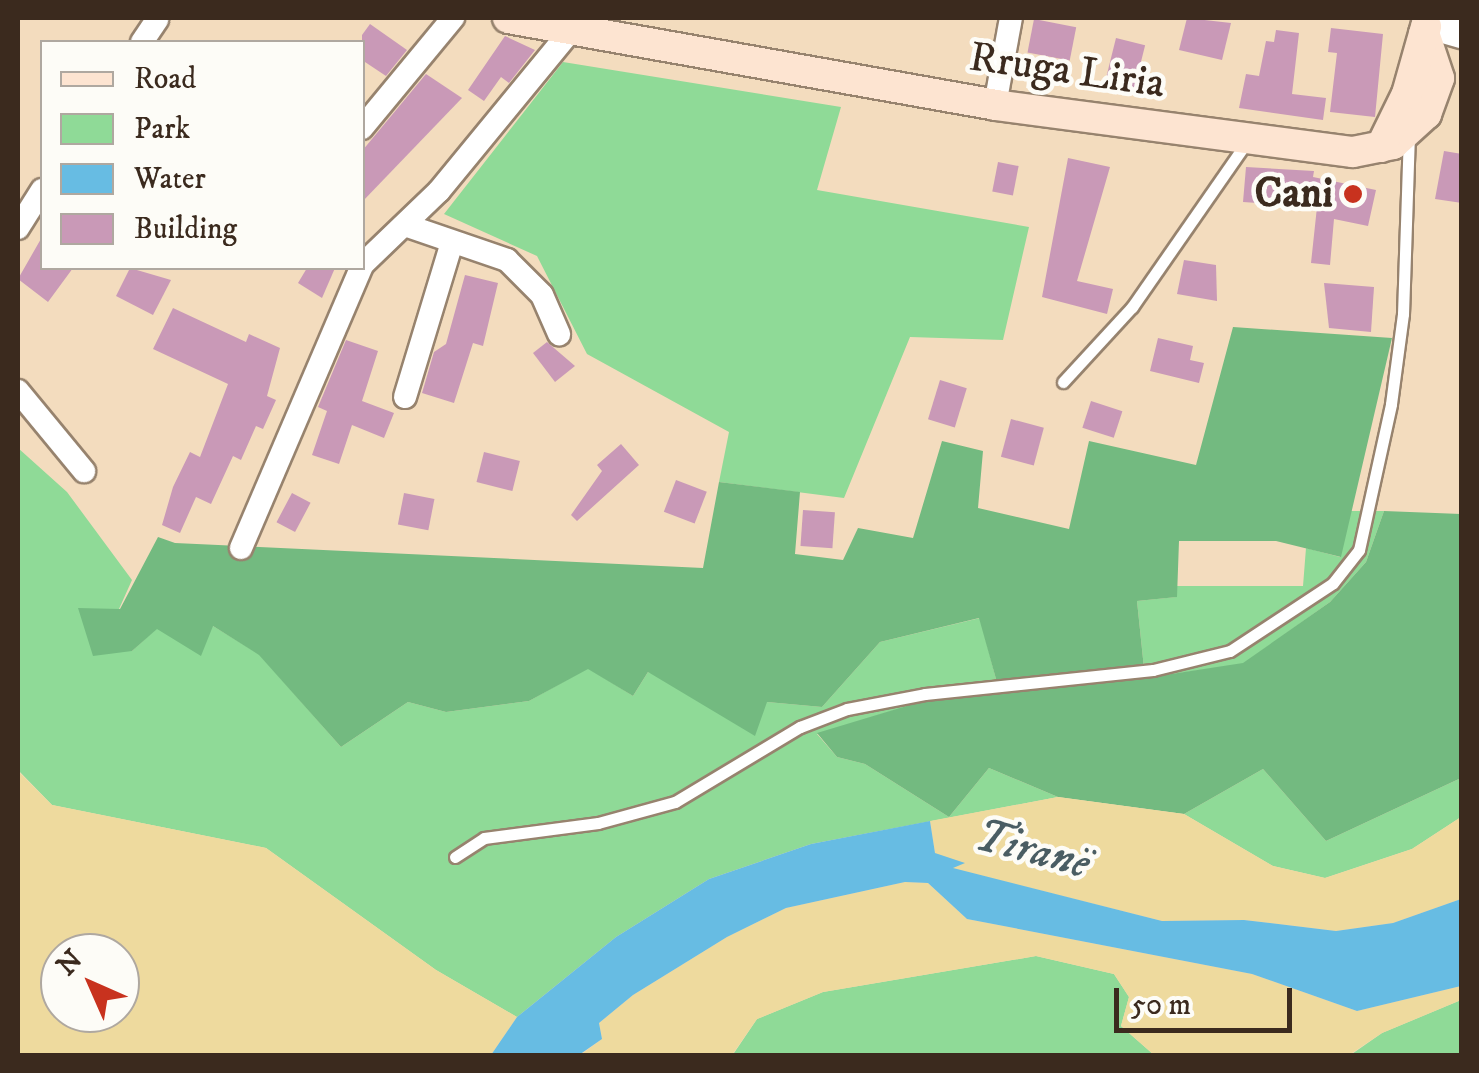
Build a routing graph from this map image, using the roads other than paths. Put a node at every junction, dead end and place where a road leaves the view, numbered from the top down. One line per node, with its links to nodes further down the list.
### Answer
1 (453, 18): 10 (street)
2 (508, 18): 6 (main road, Rruga Liria)
3 (1011, 18): 9 (street)
4 (157, 20): 8 (street)
5 (1426, 25): 7 (street); 11 (main road); 13 (main road)
6 (572, 29): 9 (main road, Rruga Liria); 15 (street)
7 (1462, 34)
8 (143, 40)
9 (995, 105): 12 (main road, Rruga Liria)
10 (365, 124)
11 (1409, 133): 13 (main road); 26 (lane)
12 (1249, 139): 13 (main road, Rruga Liria); 21 (lane)
13 (1379, 149)
14 (40, 193): 16 (street)
15 (404, 224): 17 (street); 18 (street)
16 (18, 228)
17 (452, 242): 20 (street); 23 (street)
18 (365, 263)
19 (360, 270): 25 (street)
20 (559, 334)
21 (1063, 382)
22 (18, 391): 24 (street)
23 (405, 398)
24 (84, 470)
25 (241, 548)
26 (455, 857)

